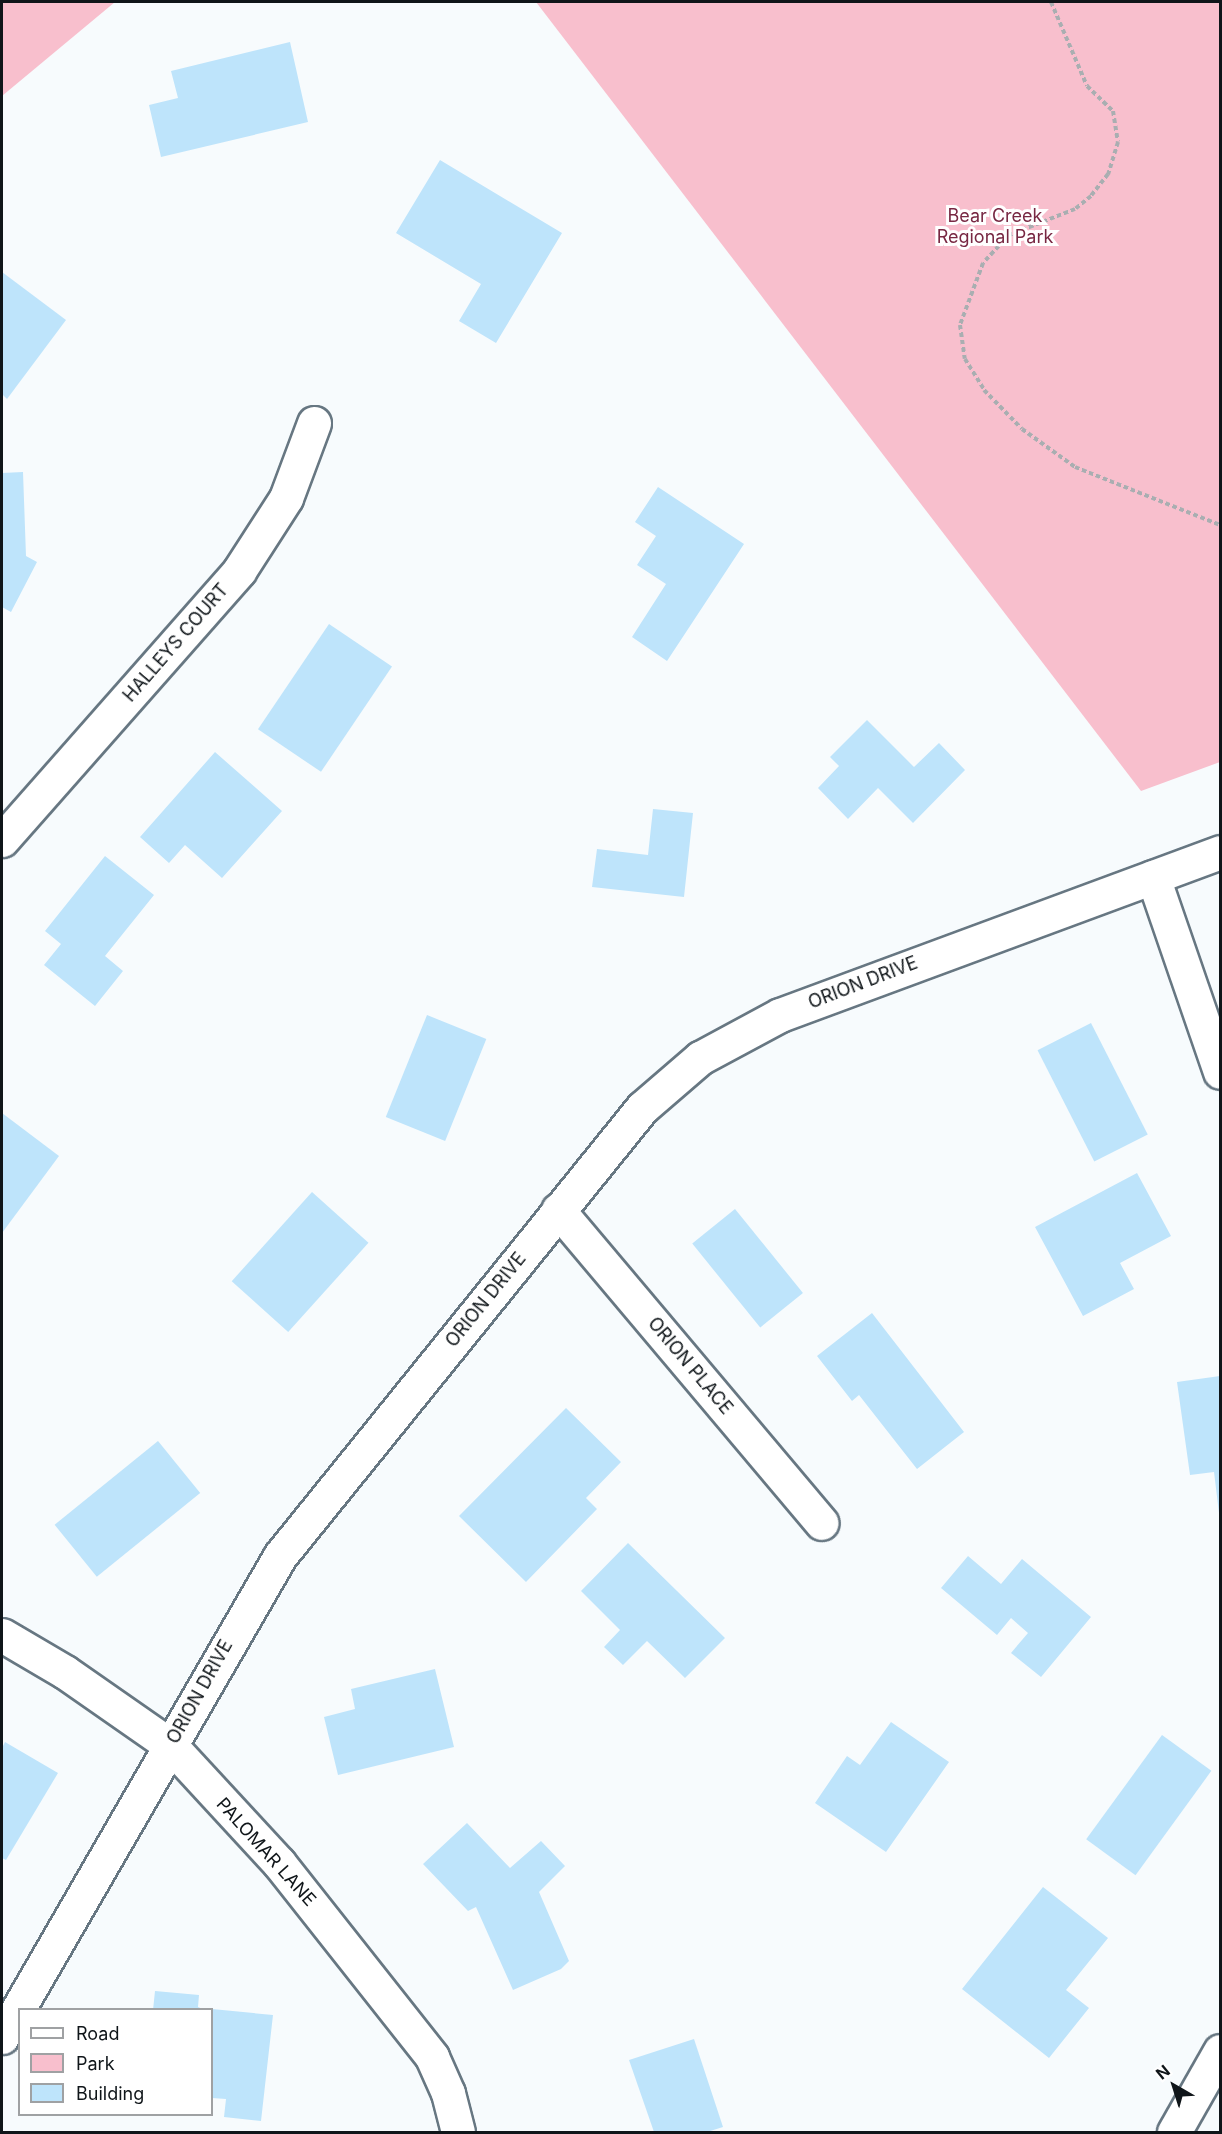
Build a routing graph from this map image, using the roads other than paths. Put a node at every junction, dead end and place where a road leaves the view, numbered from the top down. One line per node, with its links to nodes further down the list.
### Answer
1 (314, 423): 2 (street, HALLEYS COURT)
2 (2, 840)
3 (1221, 852): 4 (street, ORION DRIVE)
4 (1153, 877): 5 (street); 6 (street, ORION DRIVE)
5 (1221, 1072)
6 (558, 1210): 7 (street, ORION PLACE); 9 (street, ORION DRIVE)
7 (822, 1523)
8 (2, 1635): 9 (street, PALOMAR LANE)
9 (171, 1746): 10 (street, ORION DRIVE); 14 (street, PALOMAR LANE)
10 (19, 2008)
11 (18, 2009): 12 (street, ORION DRIVE)
12 (2, 2037)
13 (1221, 2051): 15 (street)
14 (458, 2133)
15 (1174, 2133)

